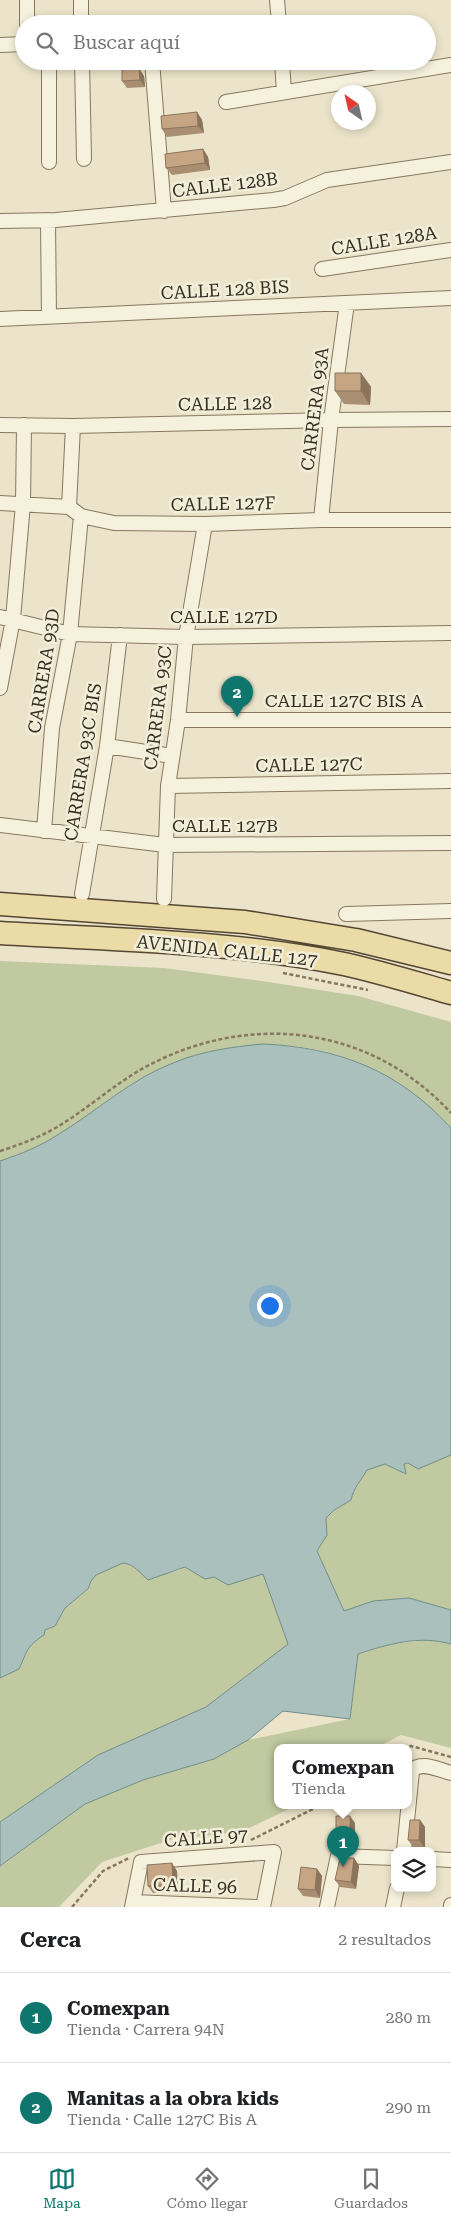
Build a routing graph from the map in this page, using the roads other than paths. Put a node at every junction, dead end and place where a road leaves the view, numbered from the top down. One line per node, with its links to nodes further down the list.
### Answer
1 (27, 0): 4 (street)
2 (81, 0): 5 (street)
3 (277, 0): 6 (street)
4 (27, 15)
5 (81, 15)
6 (278, 15)
7 (15, 44): 8 (street)
8 (0, 45)
9 (451, 65): 10 (street)
10 (436, 67)
11 (49, 70): 19 (street)
12 (82, 70): 18 (street)
13 (153, 70): 21 (street)
14 (283, 70): 16 (street)
15 (420, 70): 16 (street)
16 (284, 92): 17 (street)
17 (226, 102)
18 (84, 158)
19 (49, 162)
20 (451, 162): 21 (street, CALLE 128B)
21 (164, 211): 22 (street, CALLE 128B)
22 (48, 220): 23 (street, CALLE 128B); 28 (street)
23 (0, 221)
24 (451, 250): 25 (street, CALLE 128A)
25 (322, 269)
26 (451, 298): 27 (street, CALLE 128 BIS)
27 (347, 303): 28 (street, CALLE 128 BIS); 30 (street, CARRERA 93A)
28 (49, 317): 29 (street, CALLE 128 BIS)
29 (0, 319)
30 (331, 420): 31 (street, CALLE 128); 34 (street, CALLE 128); 39 (street, CARRERA 93A)
31 (451, 420)
32 (0, 425): 33 (street, CALLE 128)
33 (24, 425): 34 (street, CALLE 128); 36 (street)
34 (73, 426): 37 (street)
35 (0, 503): 36 (street)
36 (23, 504): 37 (street); 42 (street)
37 (69, 507): 38 (street, CALLE 127F)
38 (81, 516): 41 (street, CALLE 127F); 44 (street, CARRERA 93D)
39 (322, 520): 40 (street, CALLE 127F); 41 (street, CALLE 127F)
40 (451, 520)
41 (205, 524): 46 (street, CARRERA 93C)
42 (7, 618): 44 (street, CALLE 127D); 47 (street)
43 (451, 633): 46 (street, CALLE 127D)
44 (70, 634): 45 (street, CALLE 127D); 55 (street, CARRERA 93D)
45 (120, 635): 46 (street, CALLE 127D); 50 (street, CARRERA 93C BIS)
46 (186, 637): 48 (street, CARRERA 93C)
47 (0, 688)
48 (178, 720): 49 (street, CALLE 127C BIS A); 51 (street, CARRERA 93C)
49 (451, 720)
50 (107, 746): 51 (street); 56 (street, CARRERA 93C BIS)
51 (172, 756): 53 (street, CARRERA 93C)
52 (451, 781): 53 (street, CALLE 127C)
53 (168, 786): 58 (street, CARRERA 93C)
54 (0, 825): 55 (street, CALLE 127B)
55 (44, 831): 56 (street, CALLE 127B)
56 (91, 837): 58 (street, CALLE 127B); 59 (street, CARRERA 93C BIS)
57 (451, 843): 58 (street, CALLE 127B)
58 (165, 845): 60 (street, CARRERA 93C)
59 (82, 894)
60 (164, 899)
61 (0, 904): 65 (main road, AVENIDA CALLE 127)
62 (451, 911): 63 (street)
63 (346, 914)
64 (0, 934): 66 (main road, AVENIDA CALLE 127)
65 (451, 963)
66 (451, 993)
67 (412, 1771): 68 (street)
68 (451, 1772)
69 (408, 1809): 70 (street)
70 (404, 1847)
71 (391, 1858): 79 (street)
72 (436, 1859): 73 (street)
73 (451, 1860)
74 (396, 1892): 80 (street)
75 (133, 1905): 76 (street, CALLE 96); 78 (street, CALLE 97)
76 (200, 1906): 77 (street, CALLE 96)
77 (256, 1907)
78 (262, 1907)
79 (327, 1907)
80 (394, 1907)

